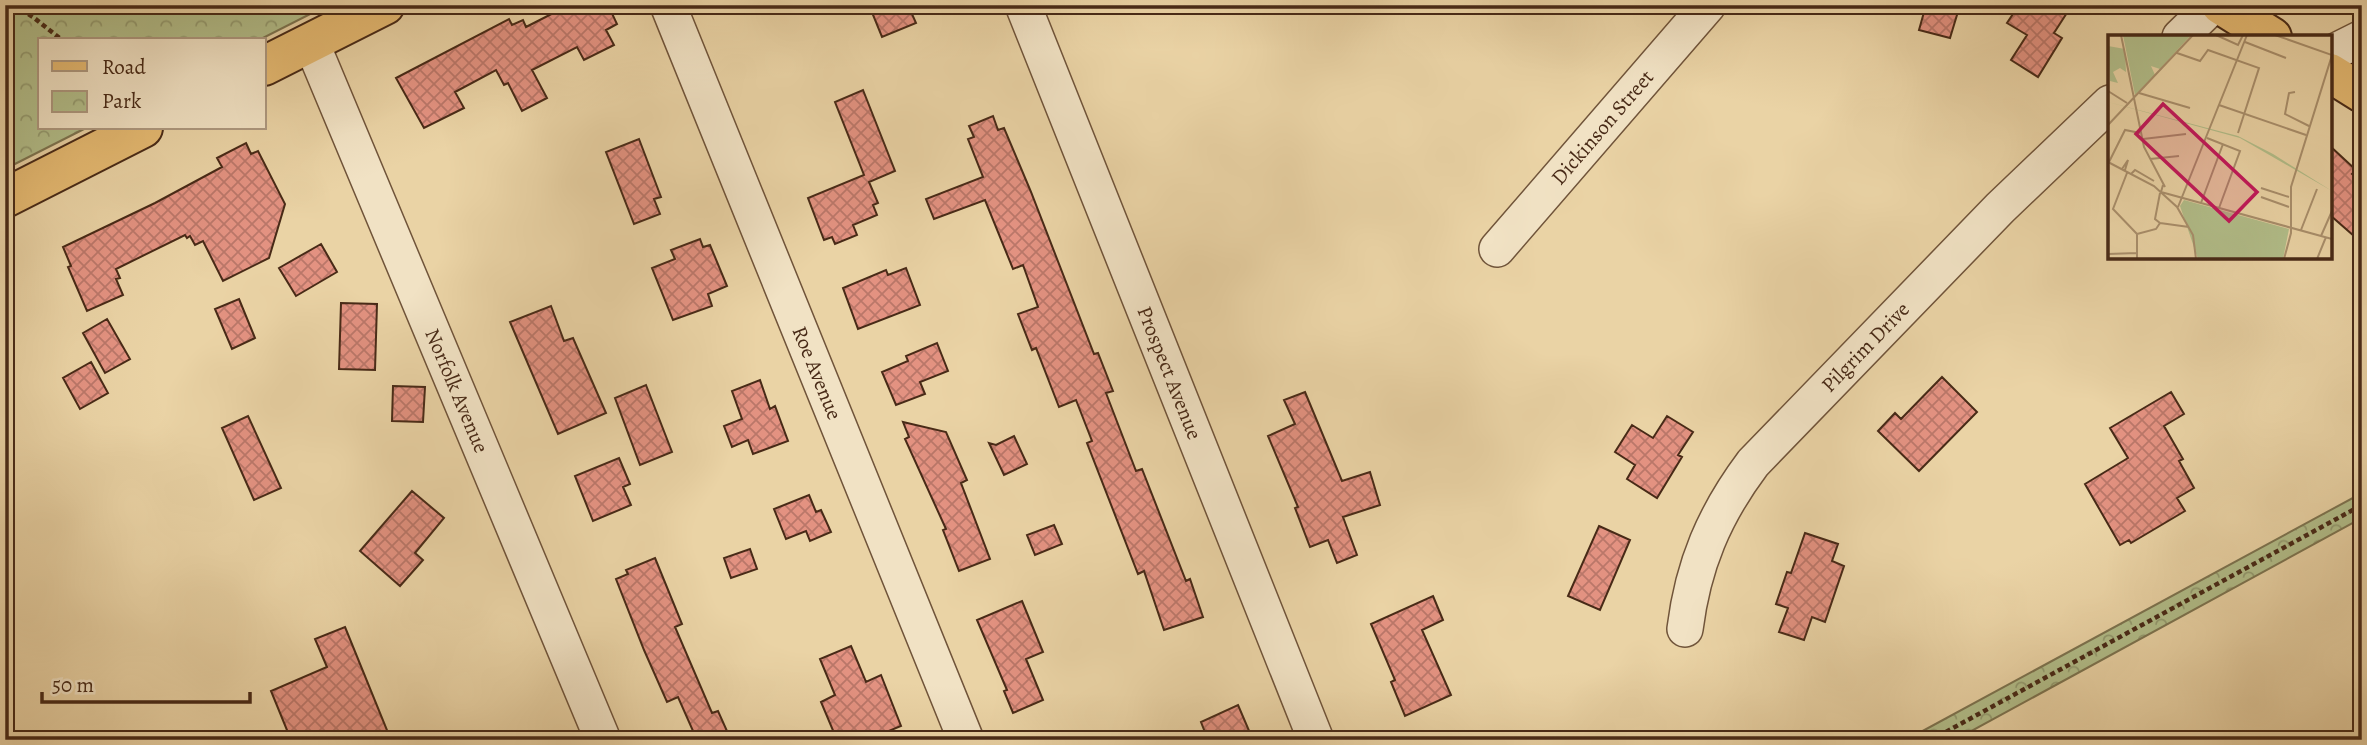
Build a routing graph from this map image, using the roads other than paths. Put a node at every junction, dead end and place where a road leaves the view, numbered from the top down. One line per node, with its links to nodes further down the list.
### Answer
1 (385, 5): 10 (main road)
2 (668, 5): 21 (street, Roe Avenue)
3 (1023, 5): 22 (street, Prospect Avenue)
4 (1708, 5): 18 (street, Dickinson Street)
5 (2213, 5): 7 (street)
6 (2221, 5): 8 (main road)
7 (2182, 35)
8 (2269, 35)
9 (2362, 38): 11 (street)
10 (311, 42): 12 (main road); 20 (street, Norfolk Avenue)
11 (2332, 53)
12 (266, 65)
13 (2332, 74): 14 (main road)
14 (2362, 93)
15 (2108, 105): 19 (street, Pilgrim Drive)
16 (139, 130): 17 (main road)
17 (5, 198)
18 (1497, 249)
19 (1685, 629)
20 (603, 740)
21 (966, 740)
22 (1316, 740)

